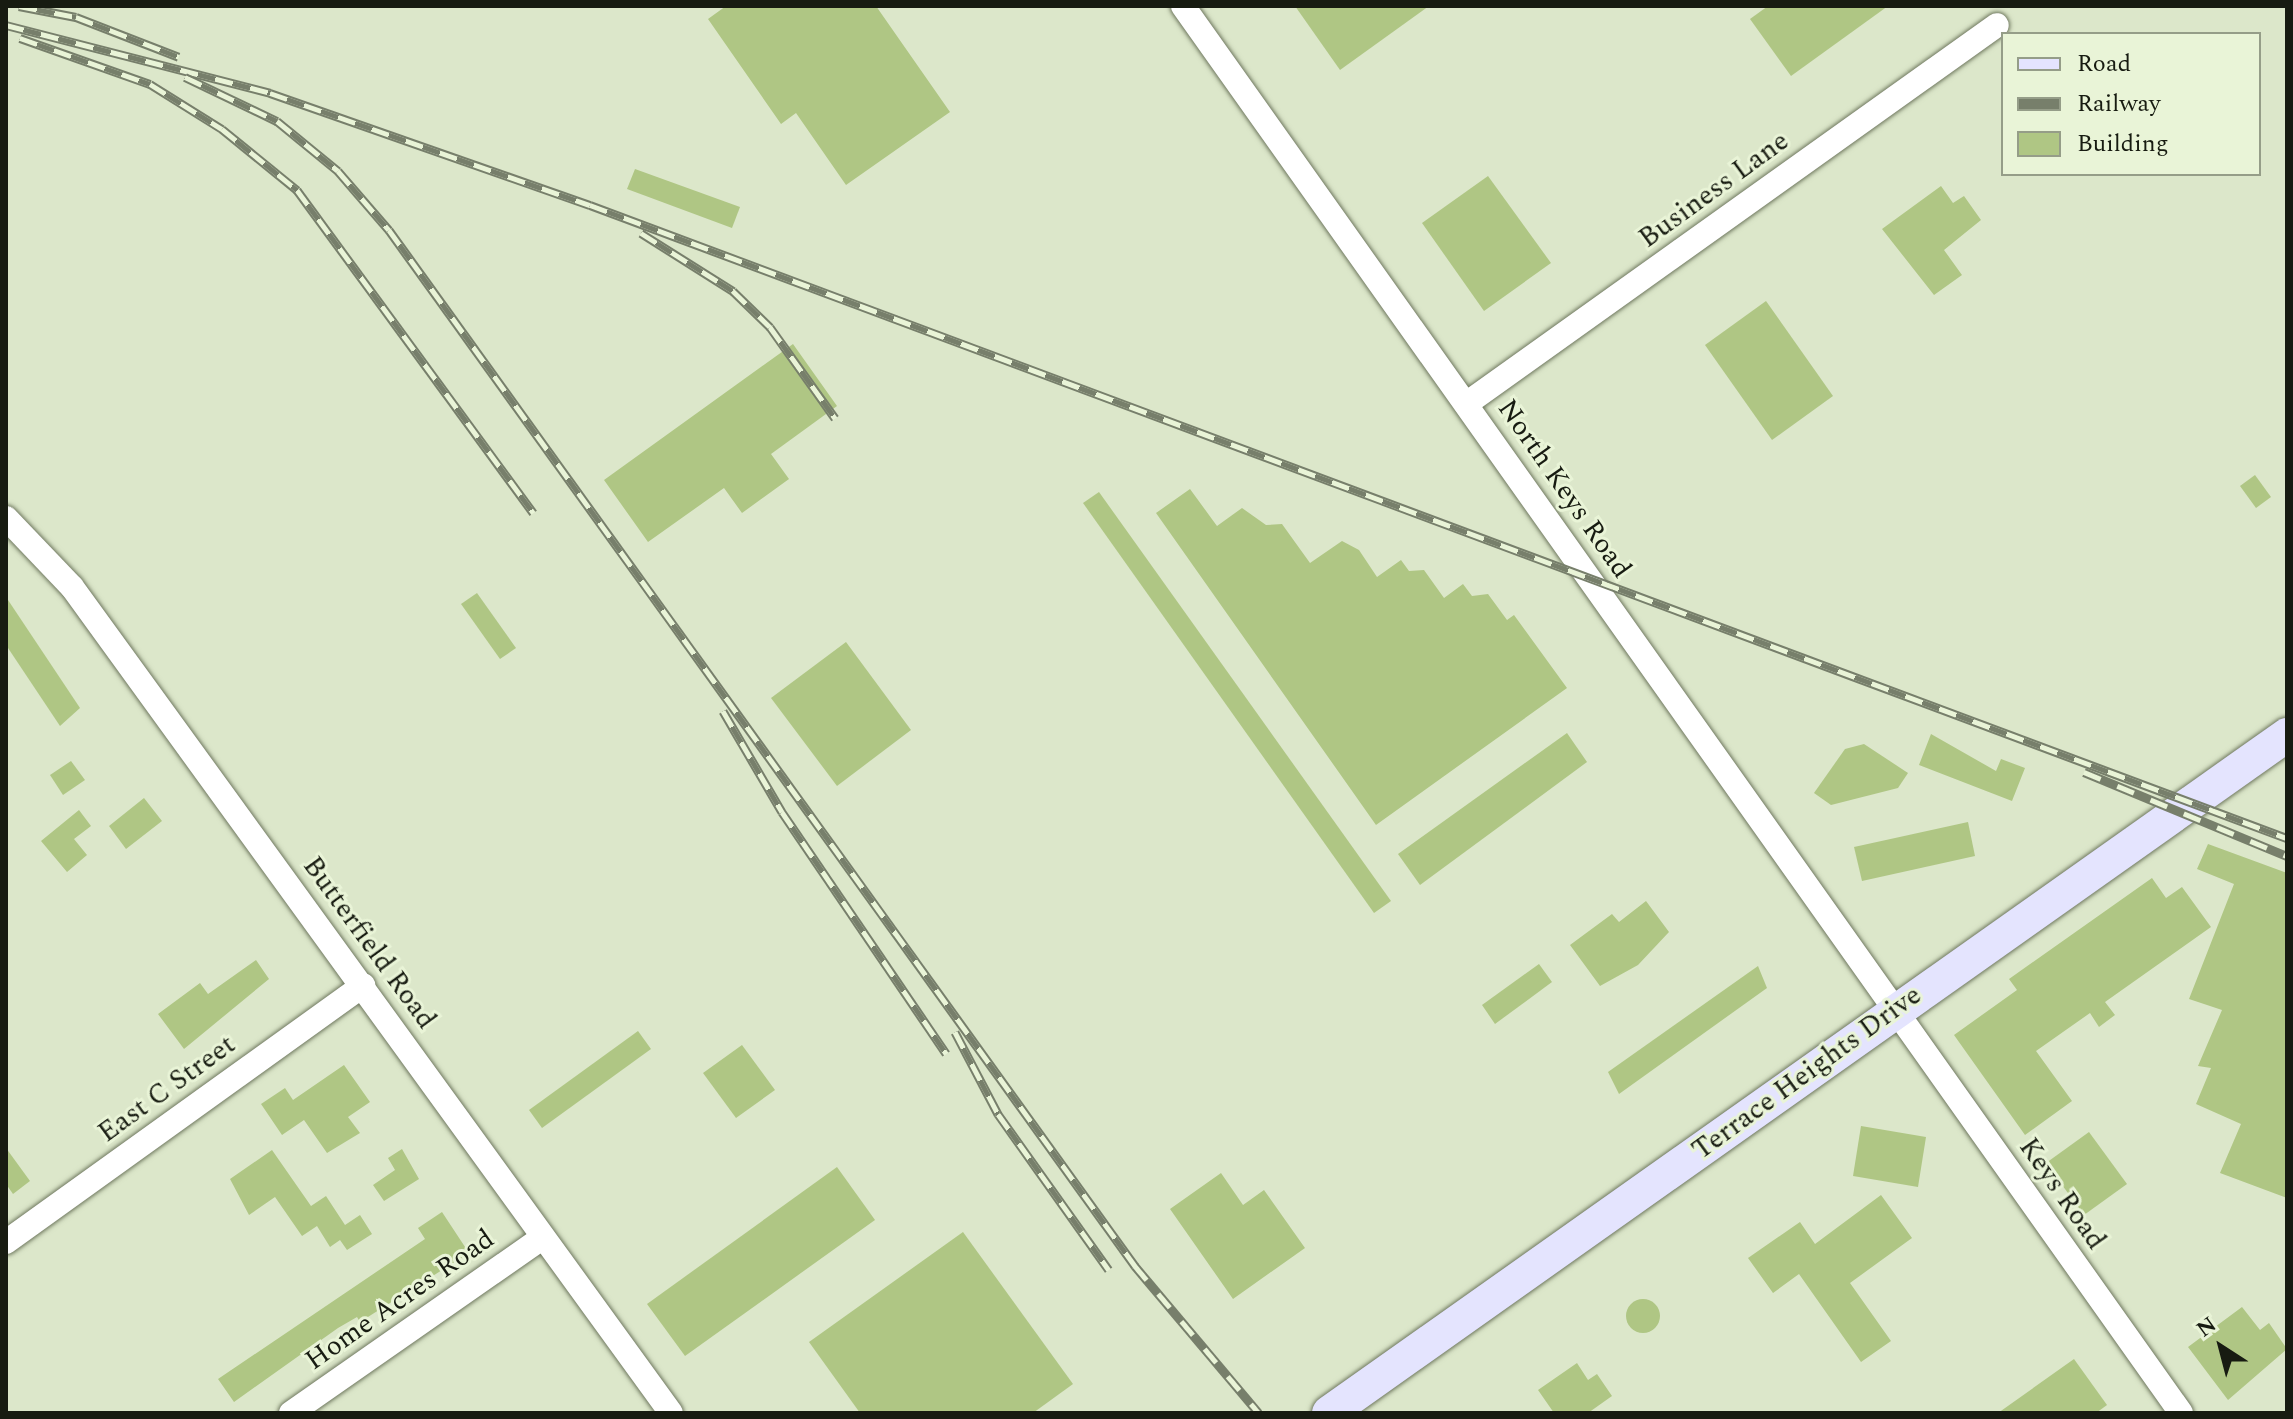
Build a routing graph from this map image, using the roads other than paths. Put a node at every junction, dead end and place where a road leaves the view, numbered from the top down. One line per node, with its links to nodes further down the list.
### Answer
1 (1183, 6): 3 (street, North Keys Road)
2 (1997, 25): 3 (street, Business Lane)
3 (1466, 404): 7 (street, North Keys Road)
4 (6, 518): 6 (street, Butterfield Road)
5 (2287, 735): 7 (main road, Terrace Heights Drive)
6 (363, 985): 8 (street, Butterfield Road); 9 (street, East C Street)
7 (1894, 1009): 12 (main road, Terrace Heights Drive); 13 (street, Keys Road)
8 (543, 1237): 10 (street, Home Acres Road); 11 (street, Butterfield Road)
9 (6, 1242)
10 (291, 1413)
11 (671, 1413)
12 (1329, 1413)
13 (2181, 1413)

